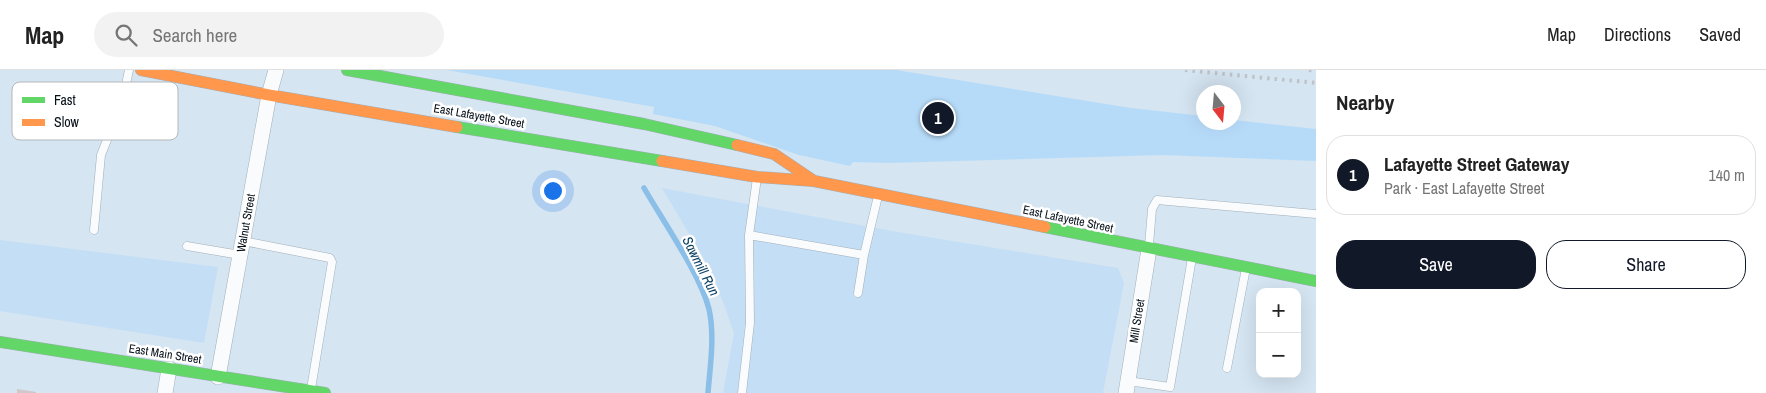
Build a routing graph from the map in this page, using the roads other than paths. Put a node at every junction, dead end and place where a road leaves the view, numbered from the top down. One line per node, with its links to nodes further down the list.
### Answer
1 (141, 70): 4 (street, East Lafayette Street)
2 (276, 70): 4 (street, Walnut Street)
3 (347, 70): 7 (street, East Lafayette Street)
4 (269, 95): 6 (street, East Lafayette Street); 13 (street, Walnut Street)
5 (107, 140): 10 (lane)
6 (757, 177): 7 (street, East Lafayette Street); 11 (lane)
7 (814, 181): 8 (street, East Lafayette Street)
8 (878, 194): 14 (street, East Lafayette Street); 15 (lane)
9 (1316, 214): 14 (lane)
10 (94, 230)
11 (749, 235): 15 (lane); 29 (lane)
12 (187, 246): 13 (lane)
13 (241, 248): 23 (street, Walnut Street); 26 (lane)
14 (1149, 250): 16 (street, East Lafayette Street); 24 (street, Mill Street)
15 (864, 255): 19 (lane)
16 (1192, 258): 17 (street, East Lafayette Street); 25 (lane)
17 (1246, 268): 18 (street, East Lafayette Street); 21 (lane)
18 (1316, 281)
19 (858, 293)
20 (0, 342): 22 (street, East Main Street)
21 (1227, 368)
22 (169, 369): 23 (street, East Main Street); 27 (street)
23 (218, 377): 26 (street, East Main Street)
24 (1127, 387): 25 (lane)
25 (1170, 390)
26 (310, 391): 28 (street, East Main Street)
27 (165, 393)
28 (325, 393)
29 (742, 393)

